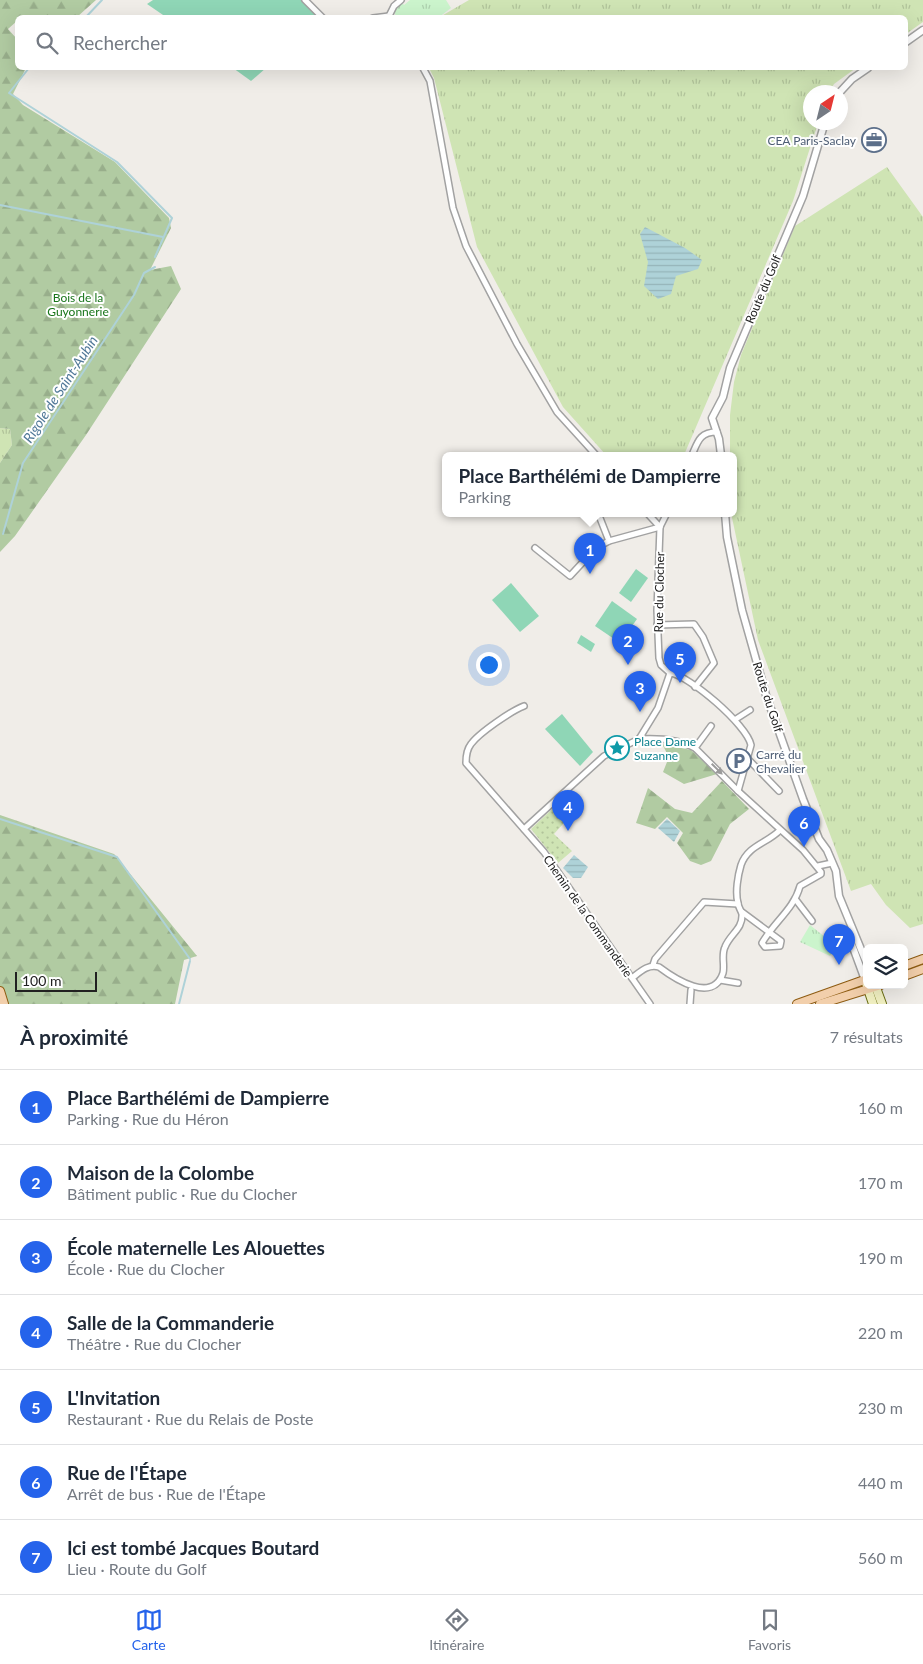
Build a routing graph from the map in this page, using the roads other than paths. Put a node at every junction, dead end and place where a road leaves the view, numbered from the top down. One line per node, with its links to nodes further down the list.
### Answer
1 (305, 0): 3 (street)
2 (401, 0): 4 (street)
3 (320, 15)
4 (391, 15)
5 (923, 30): 6 (street)
6 (908, 41)
7 (424, 70): 12 (street)
8 (865, 70): 9 (street)
9 (846, 85)
10 (823, 130): 11 (street, Route du Golf)
11 (717, 432): 13 (street); 14 (street, Route du Golf)
12 (593, 452)
13 (693, 452)
14 (720, 452)
15 (600, 517): 20 (street)
16 (651, 517): 19 (street)
17 (665, 517): 19 (street)
18 (725, 517): 36 (street, Route du Golf)
19 (660, 527): 20 (street); 22 (street, Rue du Clocher)
20 (609, 541): 21 (street)
21 (535, 548)
22 (657, 625): 23 (street, Rue du Clocher); 24 (street)
23 (670, 673): 24 (street); 29 (street)
24 (695, 686): 27 (street)
25 (524, 706): 34 (street, Chemin de la Commanderie)
26 (750, 710): 27 (street)
27 (736, 720): 31 (street)
28 (711, 726): 30 (street)
29 (639, 739): 30 (street); 34 (street)
30 (695, 748): 32 (street, one-way to 32)
31 (748, 759): 32 (street); 33 (street)
32 (738, 791): 35 (street)
33 (779, 791)
34 (524, 829): 50 (street, Chemin de la Commanderie)
35 (780, 830): 37 (street); 39 (street)
36 (832, 863): 37 (street); 42 (street, Route du Golf)
37 (818, 866): 38 (street)
38 (796, 900): 40 (street); 41 (street)
39 (738, 904): 40 (street); 46 (street)
40 (742, 912): 51 (street)
41 (812, 921)
42 (852, 932): 43 (street, Route du Golf); 48 (street, Route du Golf)
43 (863, 955)
44 (923, 959): 45 (main road)
45 (908, 965)
46 (653, 966): 50 (street); 57 (street)
47 (923, 969): 49 (main road)
48 (863, 971)
49 (908, 975)
50 (632, 978): 59 (street, Chemin de la Commanderie)
51 (720, 980): 53 (street); 57 (street)
52 (863, 980): 61 (main road)
53 (738, 983)
54 (869, 989): 62 (main road)
55 (876, 989): 63 (main road)
56 (0, 990): 58 (main road)
57 (691, 990): 60 (street)
58 (4, 1004)
59 (650, 1004)
60 (690, 1004)
61 (797, 1004)
62 (820, 1004)
63 (882, 1004)

